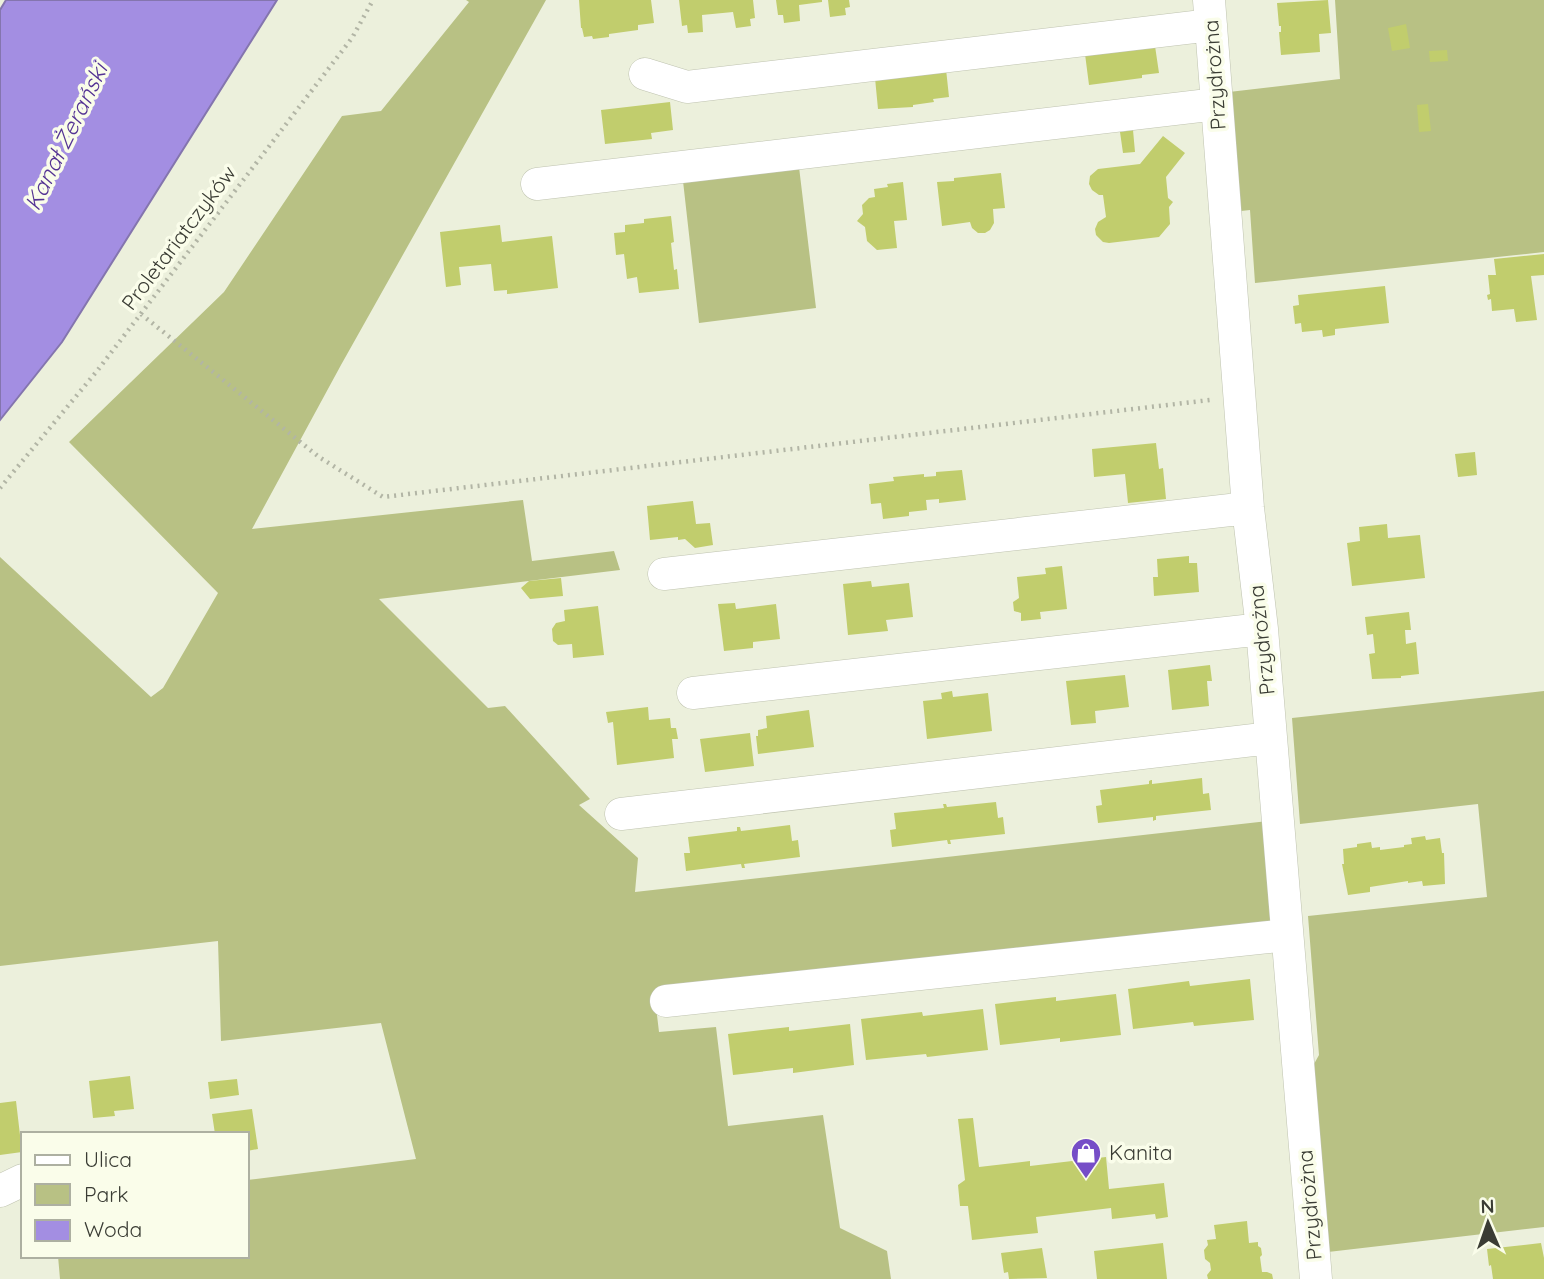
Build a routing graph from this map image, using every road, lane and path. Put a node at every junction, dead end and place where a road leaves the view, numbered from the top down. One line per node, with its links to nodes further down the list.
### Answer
1 (373, 0): 6 (path, Proletariatczyków)
2 (1210, 12): 3 (street); 4 (street, Przydrożna)
3 (645, 74)
4 (1217, 103): 5 (street); 7 (street, Przydrożna)
5 (537, 184)
6 (141, 314): 7 (path); 8 (path, Proletariatczyków)
7 (1240, 397): 9 (street, Przydrożna)
8 (0, 488)
9 (1248, 508): 10 (street); 11 (street, Przydrożna)
10 (664, 574)
11 (1262, 629): 12 (street); 13 (street, Przydrożna)
12 (693, 693)
13 (1271, 738): 14 (street); 15 (street, Przydrożna)
14 (621, 814)
15 (1287, 935): 16 (street); 19 (street, Przydrożna)
16 (666, 1001)
17 (21, 1181): 18 (street)
18 (0, 1191)
19 (1316, 1279)

